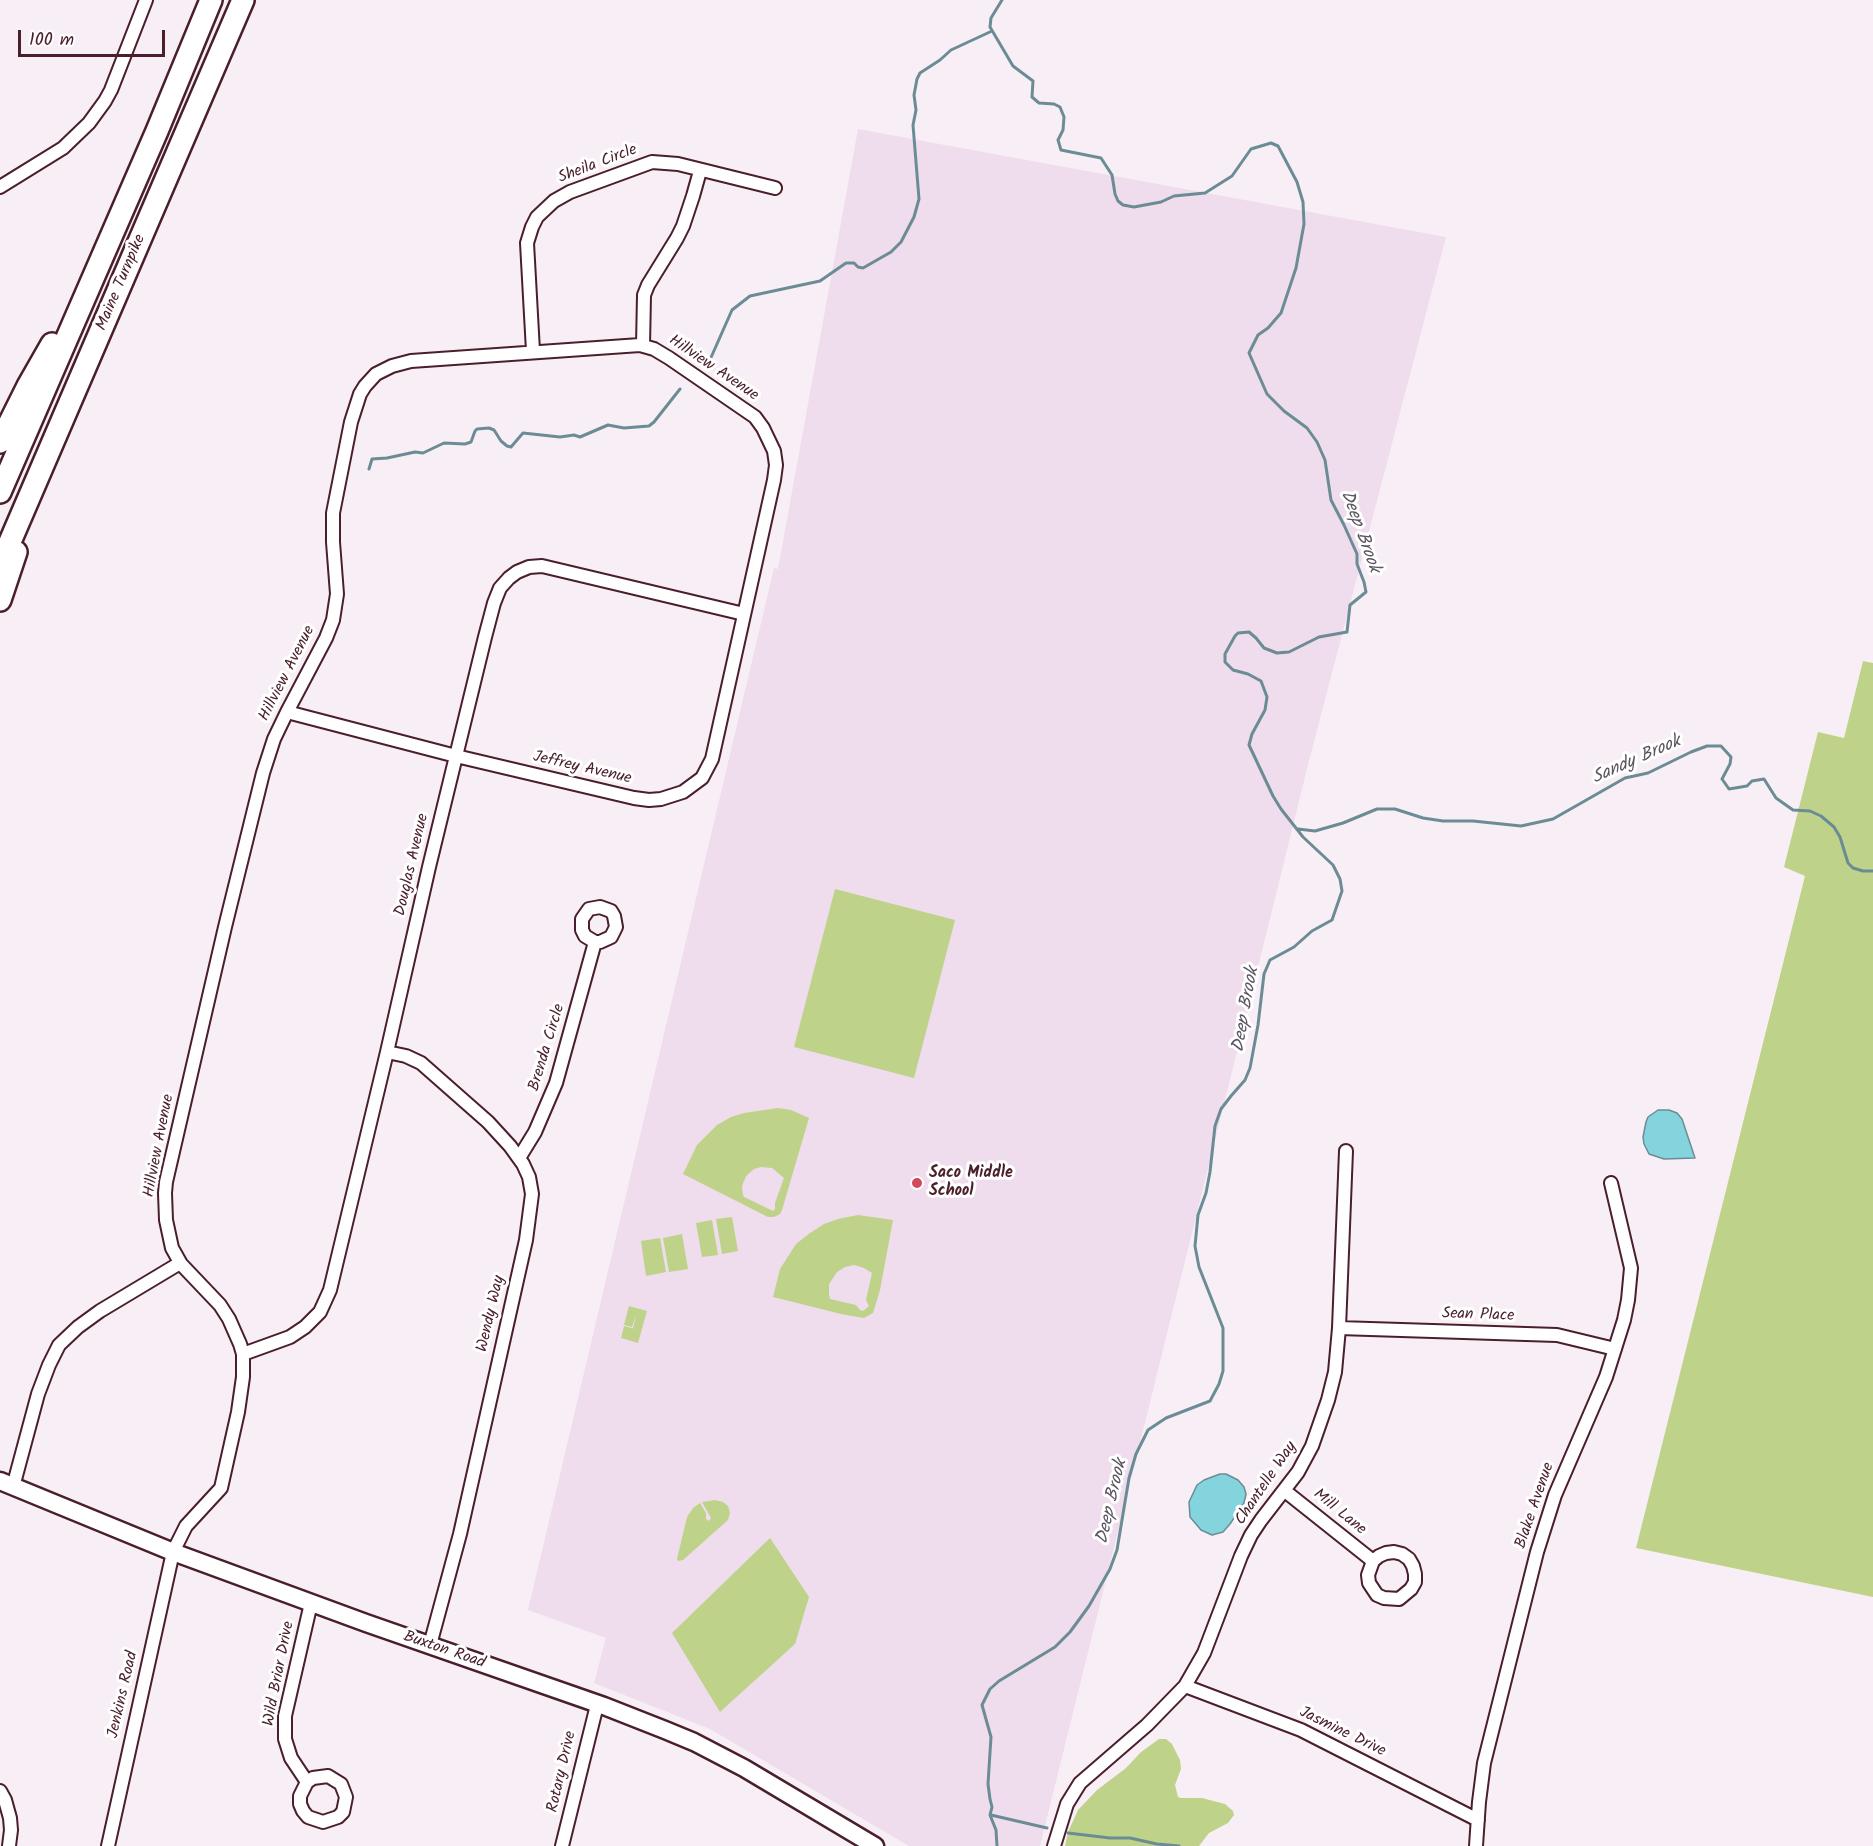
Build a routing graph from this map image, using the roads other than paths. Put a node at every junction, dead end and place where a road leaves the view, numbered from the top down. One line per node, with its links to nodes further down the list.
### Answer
1 (146, 0): 5 (street)
2 (211, 0): 7 (highway, Maine Turnpike)
3 (243, 0): 11 (highway, Maine Turnpike)
4 (700, 171): 6 (street, Sheila Circle); 8 (street); 9 (street, Sheila Circle)
5 (0, 187)
6 (775, 188)
7 (103, 255): 10 (highway); 12 (highway, Maine Turnpike)
8 (643, 346): 9 (street, Hillview Avenue); 15 (street, Hillview Avenue)
9 (533, 351): 16 (street, Hillview Avenue)
10 (0, 442)
11 (51, 449): 13 (highway, Maine Turnpike); 14 (highway)
12 (0, 492)
13 (0, 566)
14 (0, 600)
15 (744, 614): 17 (street, Jeffrey Avenue); 17 (street, Douglas Avenue)
16 (287, 712): 17 (street, Jeffrey Avenue); 23 (street, Hillview Avenue)
17 (456, 756): 19 (street, Douglas Avenue)
18 (595, 942): 21 (street, Brenda Circle)
19 (387, 1052): 21 (street, Wendy Way); 26 (street, Douglas Avenue)
20 (1346, 1151): 24 (street, Chantelle Way)
21 (519, 1158): 32 (street, Wendy Way)
22 (1611, 1183): 25 (street, Blake Avenue)
23 (180, 1263): 26 (street, Hillview Avenue); 27 (street)
24 (1339, 1328): 25 (street, Sean Place); 28 (street, Chantelle Way)
25 (1615, 1349): 37 (street, Blake Avenue)
26 (243, 1354): 29 (street, Hillview Avenue)
27 (7, 1484): 29 (main road, Buxton Road)
28 (1285, 1491): 30 (street, Mill Lane); 33 (street, Chantelle Way)
29 (173, 1552): 31 (main road, Buxton Road); 39 (street, Jenkins Road)
30 (1373, 1561)
31 (311, 1603): 32 (main road, Buxton Road); 35 (street, Wild Briar Drive)
32 (430, 1645): 34 (main road, Buxton Road)
33 (1185, 1686): 37 (street, Jasmine Drive); 42 (street, Chantelle Way)
34 (597, 1705): 40 (street, Rotary Drive); 41 (main road, Buxton Road)
35 (307, 1782)
36 (0, 1791): 38 (street)
37 (1478, 1820): 43 (street, Blake Avenue)
38 (9, 1846)
39 (108, 1846)
40 (562, 1846)
41 (875, 1846)
42 (1054, 1846)
43 (1476, 1846)

